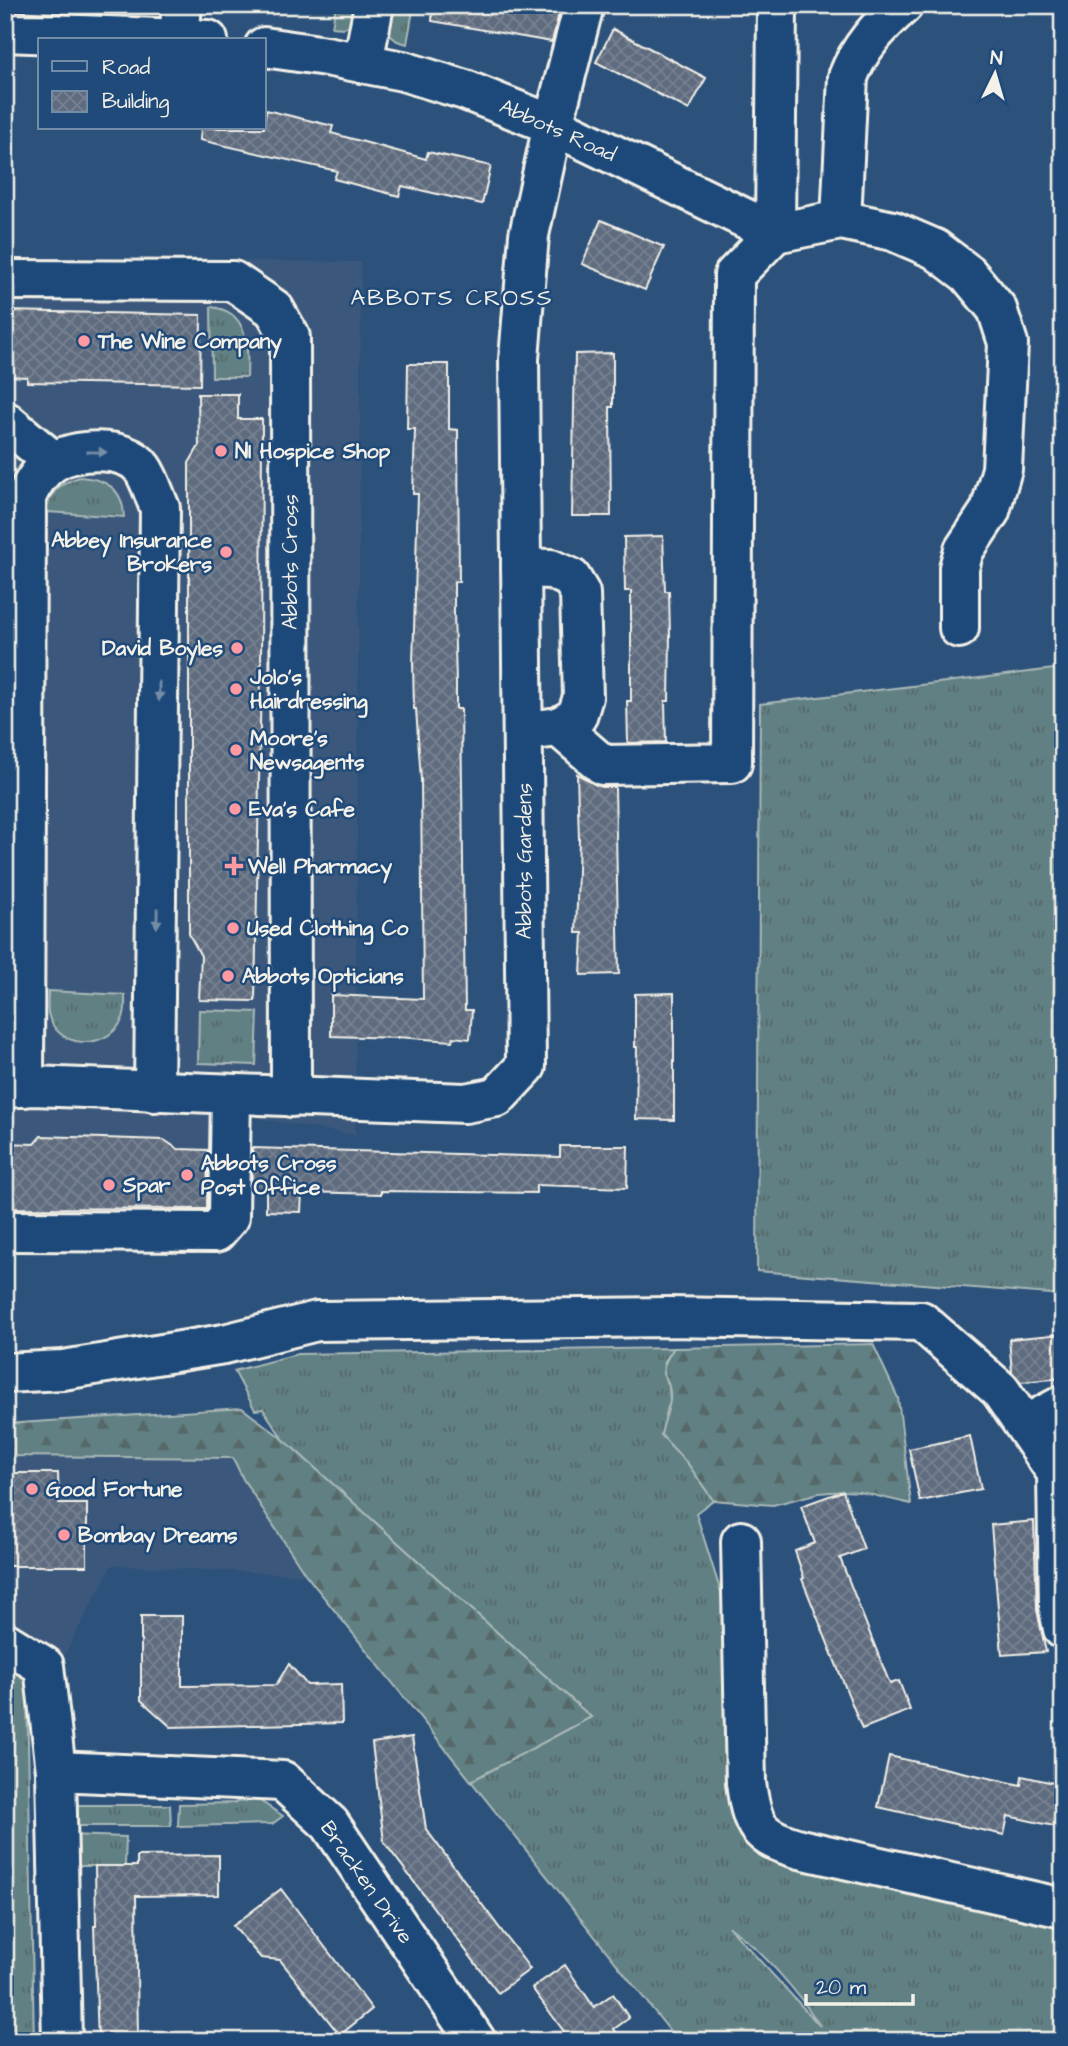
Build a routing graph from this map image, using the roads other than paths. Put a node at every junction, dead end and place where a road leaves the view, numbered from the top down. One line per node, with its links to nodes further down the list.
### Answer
1 (374, 5): 9 (street)
2 (583, 5): 10 (street, Abbots Gardens)
3 (777, 5): 12 (street)
4 (903, 5): 11 (street)
5 (49, 19): 6 (street); 7 (street)
6 (189, 28)
7 (5, 32)
8 (266, 47): 9 (street, Abbots Road)
9 (363, 63): 10 (street, Abbots Road)
10 (553, 125): 12 (street, Abbots Road); 16 (street, Abbots Gardens)
11 (841, 220): 12 (street); 17 (street)
12 (775, 233): 19 (street)
13 (5, 280): 24 (street, Abbots Cross)
14 (5, 421): 15 (street)
15 (53, 461): 18 (street); 22 (street, one-way to 22)
16 (521, 568): 19 (street, Abbots Gardens); 19 (street)
17 (959, 628)
18 (15, 673): 20 (street)
19 (541, 729): 24 (street, Abbots Gardens)
20 (15, 750): 21 (street)
21 (14, 1087): 22 (street, Abbots Gardens)
22 (154, 1092): 23 (street, Abbots Gardens)
23 (231, 1095): 24 (street, Abbots Gardens); 25 (street)
24 (291, 1097)
25 (5, 1231)
26 (5, 1373): 28 (street)
27 (1063, 1405): 28 (street)
28 (1025, 1425): 30 (street)
29 (741, 1541): 33 (street)
30 (1063, 1629)
31 (5, 1642): 32 (street)
32 (56, 1771): 34 (street); 35 (street, Bracken Drive)
33 (1063, 1908)
34 (62, 2041)
35 (476, 2041)

